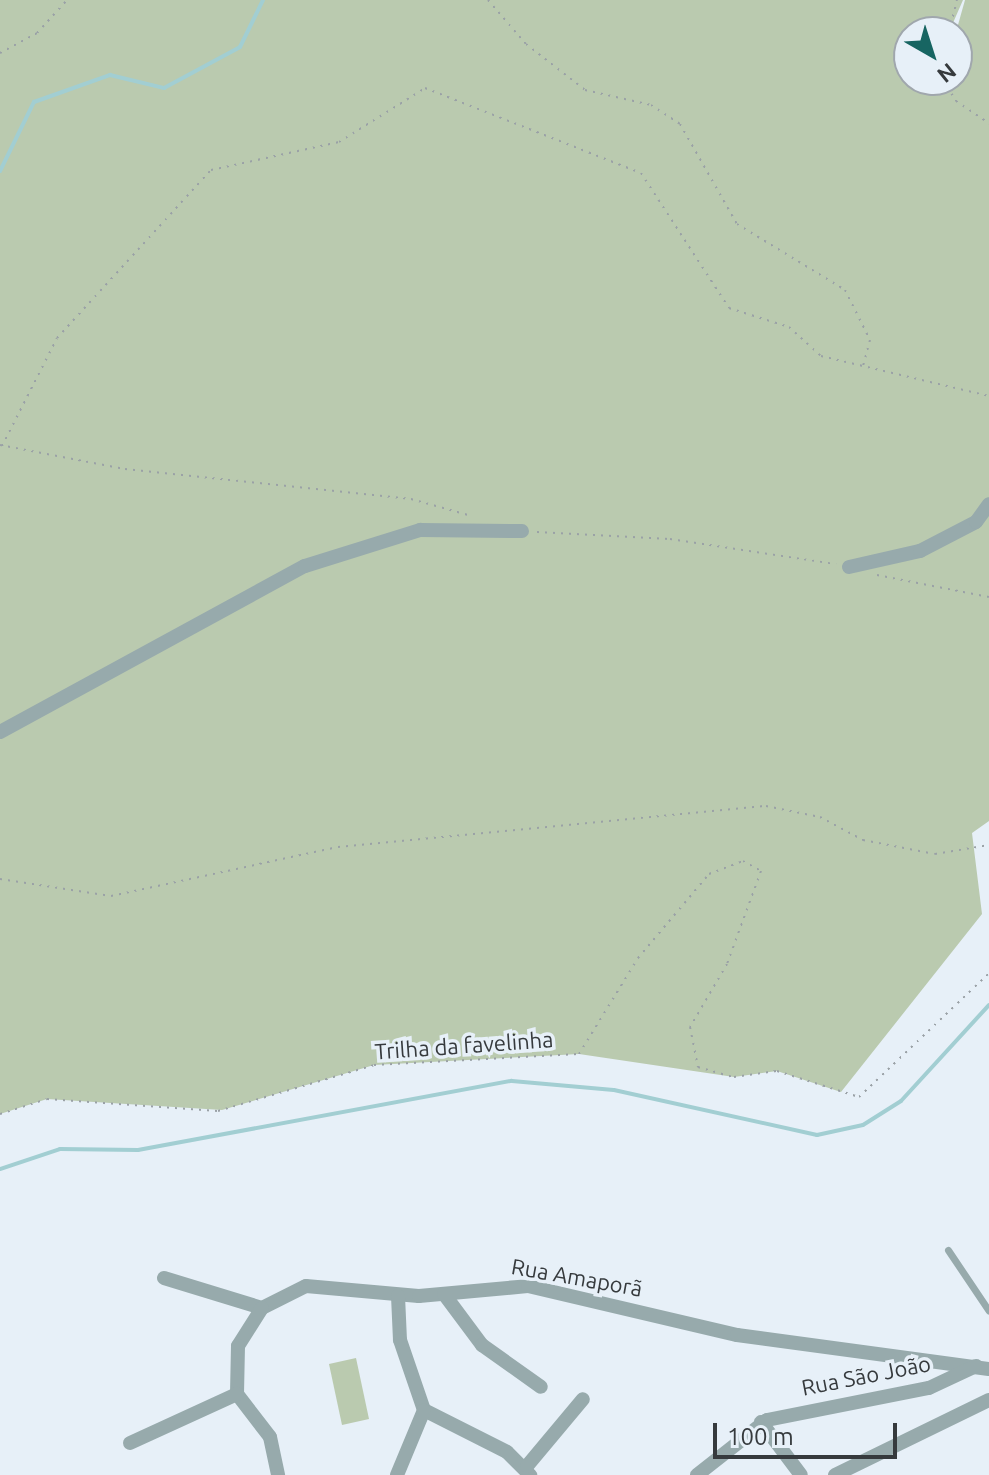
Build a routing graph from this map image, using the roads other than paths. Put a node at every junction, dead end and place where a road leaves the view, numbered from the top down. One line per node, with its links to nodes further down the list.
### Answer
1 (989, 504): 3 (street)
2 (522, 531): 4 (street)
3 (849, 567)
4 (0, 732)
5 (948, 1250): 10 (lane)
6 (164, 1278): 9 (street)
7 (444, 1294): 8 (street, Rua Amaporã); 11 (street, Rua Amaporã); 12 (street)
8 (398, 1296): 9 (street, Rua Amaporã); 16 (street)
9 (262, 1308): 13 (street)
10 (989, 1311)
11 (983, 1368): 17 (street, Rua São João)
12 (541, 1387)
13 (237, 1394): 18 (street); 20 (street)
14 (583, 1399): 19 (street)
15 (989, 1400): 24 (street)
16 (424, 1410): 19 (street); 21 (street)
17 (761, 1422): 22 (street, Rua São João); 23 (street)
18 (130, 1443)
19 (528, 1470)
20 (278, 1475)
21 (397, 1475)
22 (697, 1475)
23 (801, 1475)
24 (835, 1475)

